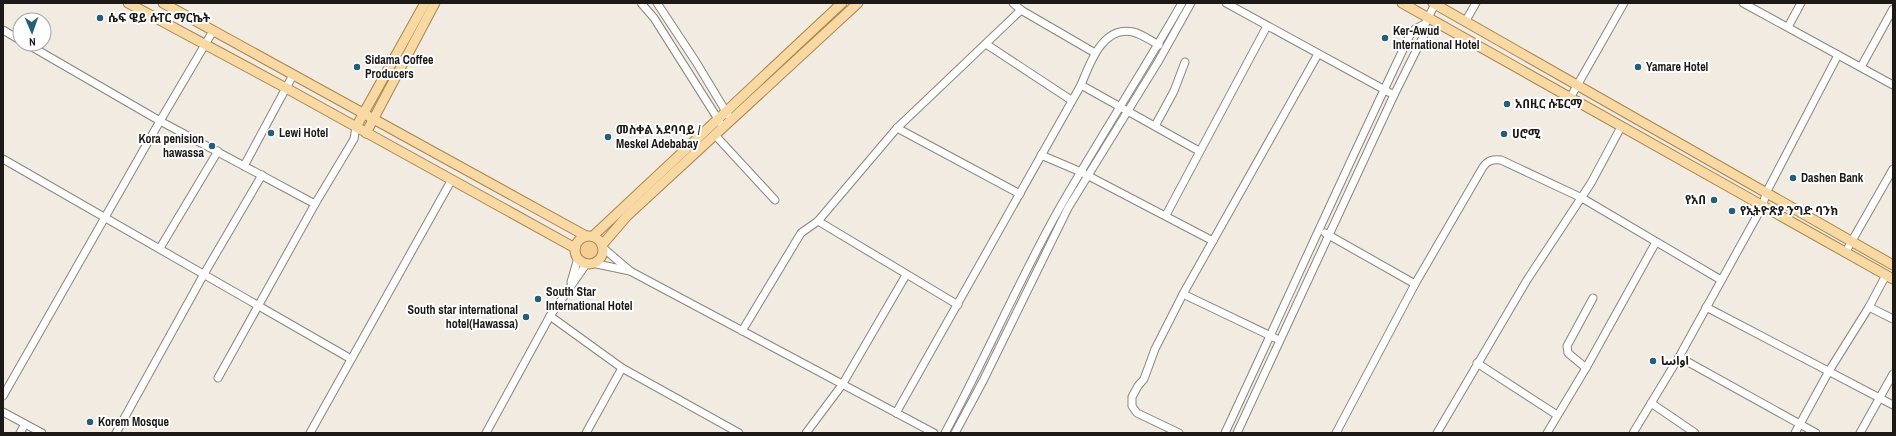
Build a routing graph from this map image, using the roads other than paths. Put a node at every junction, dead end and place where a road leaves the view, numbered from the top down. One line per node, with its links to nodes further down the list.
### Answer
1 (128, 3): 29 (main road)
2 (163, 3): 26 (main road)
3 (425, 3): 49 (main road)
4 (435, 3): 50 (main road)
5 (641, 3): 53 (street)
6 (656, 3): 48 (street)
7 (842, 3): 48 (main road)
8 (858, 3): 51 (main road)
9 (1013, 3): 20 (street)
10 (1182, 3): 30 (street)
11 (1191, 3): 47 (street)
12 (1226, 3): 23 (street)
13 (1402, 3): 21 (main road)
14 (1476, 3): 22 (street)
15 (1624, 3): 40 (street)
16 (1743, 3): 24 (street)
17 (1801, 3): 24 (street)
18 (1434, 4): 21 (street); 22 (main road)
19 (1893, 9): 36 (street)
20 (1021, 10): 28 (street); 32 (street)
21 (1426, 21): 42 (street); 43 (street); 44 (main road)
22 (1465, 22): 40 (main road)
23 (1267, 26): 33 (street); 62 (street)
24 (1788, 27): 34 (street)
25 (3, 30): 27 (street)
26 (214, 31): 29 (street); 37 (main road)
27 (12, 35)
28 (986, 44): 45 (street); 57 (street)
29 (205, 45): 41 (main road); 52 (street)
30 (1159, 45): 32 (street); 46 (street)
31 (42, 52): 52 (street)
32 (1095, 53): 38 (street)
33 (1318, 54): 42 (street); 83 (street)
34 (1838, 55): 36 (street); 71 (street)
35 (1185, 62): 54 (street)
36 (1861, 66): 39 (street)
37 (293, 75): 41 (street); 49 (main road)
38 (1081, 85): 45 (street); 46 (street)
39 (1893, 85)
40 (1577, 86): 44 (street); 71 (main road)
41 (286, 88): 55 (main road); 65 (street)
42 (1384, 89): 43 (street); 80 (street)
43 (1394, 95): 81 (street)
44 (1570, 98): 56 (main road)
45 (1071, 100): 63 (street)
46 (1120, 106): 47 (street); 67 (street)
47 (1128, 111): 54 (street); 69 (street)
48 (726, 112): 51 (street); 53 (main road)
49 (363, 114): 50 (main road); 55 (main road)
50 (373, 119): 58 (main road); 82 (main road)
51 (731, 120): 53 (main road)
52 (160, 121): 61 (street); 78 (street)
53 (720, 123): 59 (main road); 82 (main road)
54 (1155, 126): 62 (street)
55 (356, 127): 58 (main road); 60 (street)
56 (1621, 127): 73 (street); 76 (main road)
57 (897, 128): 72 (street); 79 (street)
58 (366, 133): 60 (street); 70 (main road)
59 (715, 134): 74 (street); 86 (main road)
60 (354, 139): 75 (street)
61 (218, 151): 65 (street); 87 (street)
62 (1199, 151): 77 (street)
63 (1041, 155): 67 (street); 72 (street)
64 (3, 159): 78 (street)
65 (244, 166): 68 (street)
66 (1893, 169): 85 (street)
67 (1081, 172): 69 (street); 139 (street)
68 (262, 175): 75 (street); 94 (street)
69 (1088, 176): 77 (street); 140 (street)
70 (452, 181): 88 (main road); 112 (street)
71 (1766, 193): 76 (street); 85 (main road)
72 (1020, 194): 103 (street)
73 (1582, 198): 84 (street); 98 (street); 113 (street)
74 (775, 200)
75 (315, 204): 102 (street)
76 (1763, 205): 89 (main road); 97 (street)
77 (1166, 216): 83 (street)
78 (106, 217): 87 (street); 120 (street)
79 (818, 221): 95 (street); 108 (street)
80 (1319, 230): 81 (street); 109 (street)
81 (1329, 235): 98 (street); 110 (street)
82 (590, 236): 86 (main road); 88 (main road)
83 (1213, 241): 100 (street)
84 (1656, 242): 97 (street); 115 (street)
85 (1852, 242): 89 (street); 92 (main road)
86 (602, 246): 91 (main road); 93 (street)
87 (160, 248): 94 (street)
88 (575, 248): 90 (main road)
89 (1845, 253): 96 (main road)
90 (578, 258): 91 (main road); 99 (street)
91 (590, 263): 93 (street); 99 (street)
92 (1890, 264): 96 (main road)
93 (630, 271): 108 (street)
94 (204, 274): 102 (street); 132 (street)
95 (906, 275): 103 (street); 119 (street)
96 (1887, 276): 105 (street)
97 (1721, 280): 104 (street)
98 (1416, 284): 144 (street)
99 (569, 288): 106 (street)
100 (1183, 294): 109 (street); 141 (street)
101 (1593, 298): 115 (street)
102 (258, 305): 112 (street); 118 (street)
103 (958, 305): 125 (street)
104 (1706, 307): 111 (street); 116 (street)
105 (1869, 307): 107 (street); 116 (street)
106 (550, 316): 114 (street); 134 (street)
107 (1893, 319)
108 (742, 331): 119 (street)
109 (1271, 336): 110 (street); 142 (street)
110 (1281, 340): 143 (street)
111 (1679, 357): 122 (street); 128 (street)
112 (351, 359): 133 (street)
113 (1477, 363): 126 (street); 145 (street)
114 (622, 368): 129 (street); 135 (street)
115 (1586, 368): 126 (street)
116 (1829, 371): 121 (street); 128 (street)
117 (1893, 374): 121 (street)
118 (218, 378)
119 (842, 385): 125 (street); 137 (street)
120 (3, 396)
121 (1880, 399): 123 (street); 151 (street)
122 (1651, 403): 147 (street); 148 (street)
123 (1893, 405)
124 (3, 412): 127 (street)
125 (896, 413): 138 (street)
126 (1557, 415): 146 (street)
127 (25, 424): 130 (street); 131 (street)
128 (1800, 424): 149 (street); 150 (street)
129 (727, 430): 136 (street)
130 (20, 433)
131 (42, 433)
132 (116, 433)
133 (310, 433)
134 (486, 433)
135 (586, 433)
136 (739, 433)
137 (806, 433)
138 (934, 433)
139 (945, 433)
140 (955, 433)
141 (1180, 433)
142 (1225, 433)
143 (1237, 433)
144 (1336, 433)
145 (1437, 433)
146 (1547, 433)
147 (1633, 433)
148 (1695, 433)
149 (1795, 433)
150 (1816, 433)
151 (1860, 433)

